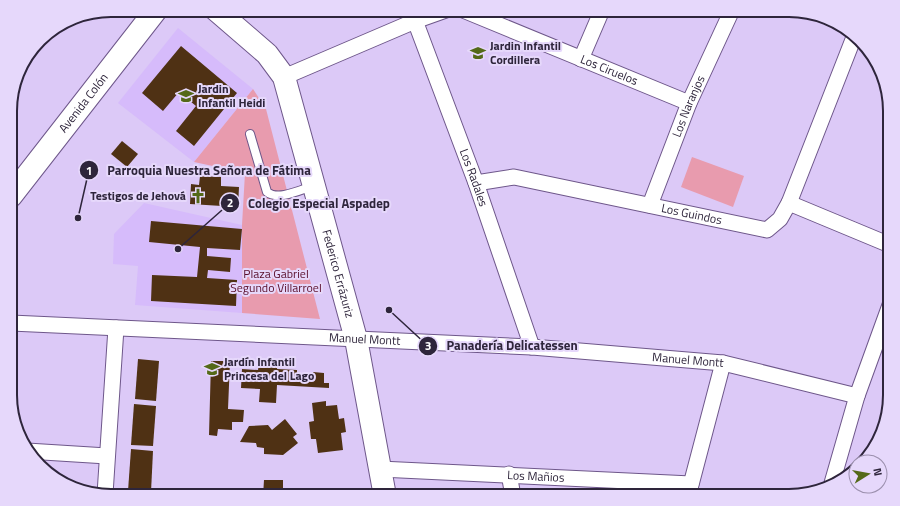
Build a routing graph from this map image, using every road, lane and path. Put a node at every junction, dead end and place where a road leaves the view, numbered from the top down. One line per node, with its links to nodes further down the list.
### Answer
1 (151, 17): 15 (street, Avenida Colón)
2 (224, 17): 10 (street, Federico Errázuriz)
3 (411, 17): 10 (street)
4 (413, 17): 13 (street, Los Radales)
5 (480, 17): 9 (street, Los Ciruelos)
6 (599, 17): 9 (street)
7 (729, 17): 11 (street, Los Naranjos)
8 (852, 42): 16 (street)
9 (581, 59): 11 (street, Los Ciruelos)
10 (284, 76): 14 (street, Federico Errázuriz)
11 (689, 103): 17 (street, Los Naranjos)
12 (250, 134): 14 (lane)
13 (476, 183): 17 (street, Los Guindos); 23 (street, Los Radales)
14 (314, 186): 22 (street, Federico Errázuriz)
15 (17, 188)
16 (789, 203): 17 (street, Los Guindos); 18 (street)
17 (650, 205)
18 (883, 241)
19 (17, 323): 20 (street, Manuel Montt)
20 (116, 328): 22 (street, Manuel Montt); 27 (street)
21 (883, 336): 25 (street)
22 (356, 339): 23 (street, Manuel Montt); 28 (street, Federico Errázuriz)
23 (532, 347): 24 (street, Manuel Montt)
24 (723, 363): 25 (street, Manuel Montt); 35 (street)
25 (857, 396): 30 (street)
26 (37, 452): 27 (street)
27 (108, 456): 31 (street)
28 (380, 469): 29 (street, Los Mañios); 32 (street, Federico Errázuriz)
29 (509, 474): 33 (street); 34 (street, Los Mañios)
30 (834, 477)
31 (105, 489)
32 (384, 489)
33 (512, 489)
34 (678, 489)
35 (689, 489)

